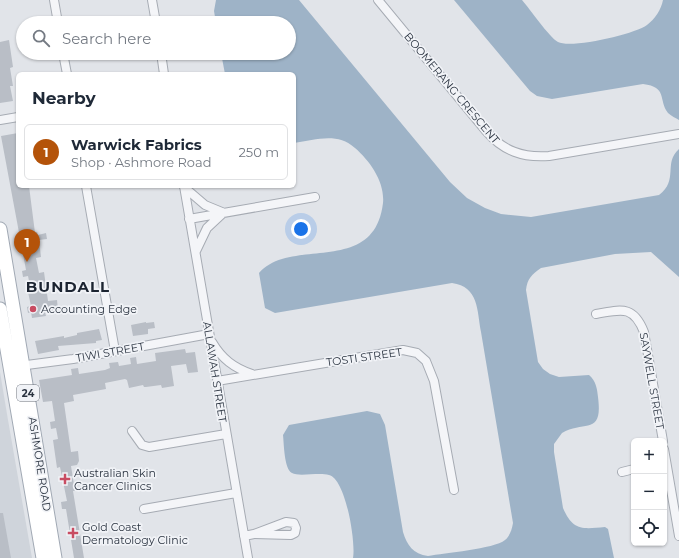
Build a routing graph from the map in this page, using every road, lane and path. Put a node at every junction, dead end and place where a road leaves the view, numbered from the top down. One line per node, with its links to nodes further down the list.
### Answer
1 (54, 0): 4 (street)
2 (152, 0): 5 (street)
3 (378, 0): 12 (street, BOOMERANG CRESCENT)
4 (57, 16)
5 (155, 16)
6 (64, 60): 8 (street)
7 (162, 60): 9 (street)
8 (67, 72)
9 (164, 72)
10 (16, 117): 11 (street)
11 (0, 120)
12 (679, 134)
13 (86, 188): 24 (street)
14 (184, 188): 18 (street, ALLAWAH STREET)
15 (186, 188): 17 (street)
16 (315, 198): 17 (street)
17 (226, 212): 18 (street); 20 (street)
18 (190, 218): 20 (street, ALLAWAH STREET)
19 (0, 229): 25 (main road, ASHMORE ROAD / 24)
20 (196, 254): 23 (street, ALLAWAH STREET)
21 (0, 309): 26 (main road, ASHMORE ROAD / 24)
22 (596, 314): 31 (street, SAYWELL STREET)
23 (210, 336): 24 (street, TIWI STREET); 27 (street); 28 (street, ALLAWAH STREET)
24 (115, 351): 25 (street, TIWI STREET)
25 (24, 366): 26 (street, TIWI STREET); 42 (main road, ASHMORE ROAD / 24)
26 (10, 367): 41 (main road, ASHMORE ROAD / 24)
27 (255, 374): 28 (street, TOSTI STREET); 35 (street, TOSTI STREET)
28 (216, 381): 30 (street, ALLAWAH STREET)
29 (132, 431): 30 (street)
30 (226, 434): 36 (street, ALLAWAH STREET)
31 (662, 438)
32 (631, 470): 33 (street)
33 (622, 472)
34 (667, 473): 40 (street)
35 (454, 490)
36 (236, 493): 37 (street); 39 (street, ALLAWAH STREET)
37 (144, 509)
38 (254, 534): 39 (street)
39 (244, 536): 43 (street, ALLAWAH STREET)
40 (679, 536)
41 (43, 558)
42 (55, 558)
43 (248, 558)

